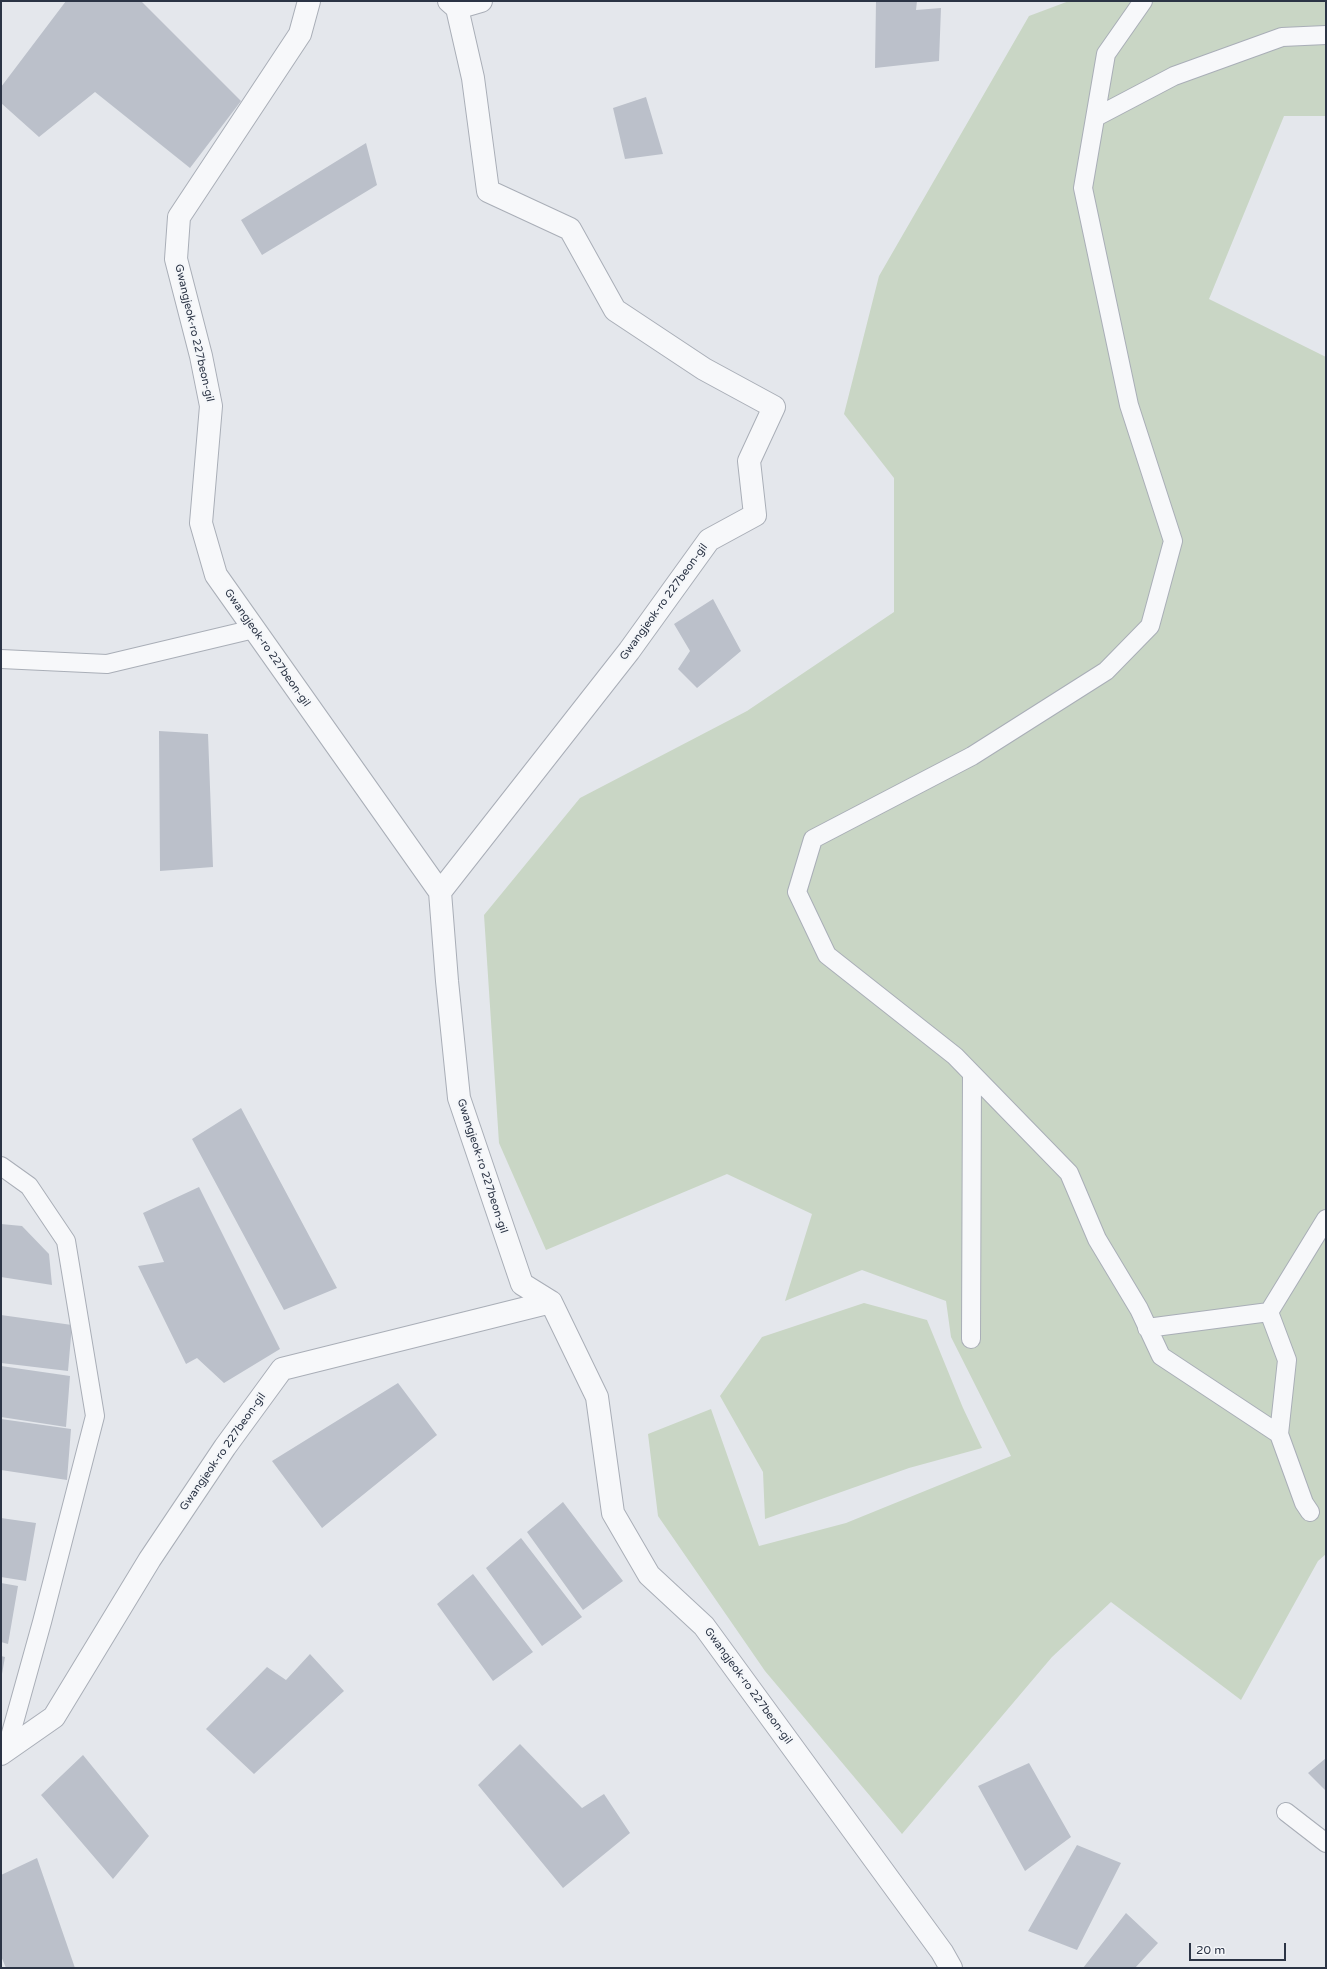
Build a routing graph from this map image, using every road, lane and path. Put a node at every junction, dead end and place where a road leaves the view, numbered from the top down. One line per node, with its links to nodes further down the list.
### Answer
1 (309, 1): 7 (street, Gwangjeok-ro 227beon-gil)
2 (481, 1): 4 (street, Gwangjeok-ro 227beon-gil)
3 (1143, 1): 6 (lane)
4 (453, 4): 9 (street, Gwangjeok-ro 227beon-gil)
5 (1326, 35): 6 (lane)
6 (1096, 117): 10 (lane)
7 (254, 629): 8 (lane); 9 (street, Gwangjeok-ro 227beon-gil)
8 (1, 659)
9 (440, 892): 13 (street, Gwangjeok-ro 227beon-gil)
10 (972, 1074): 15 (lane); 16 (lane)
11 (1, 1166): 19 (lane)
12 (1326, 1219): 14 (lane)
13 (551, 1302): 19 (street, Gwangjeok-ro 227beon-gil); 22 (street, Gwangjeok-ro 227beon-gil)
14 (1269, 1312): 15 (lane); 17 (lane)
15 (1147, 1328): 17 (lane)
16 (971, 1339)
17 (1279, 1434): 18 (lane)
18 (1310, 1512)
19 (3, 1753)
20 (1286, 1812): 21 (lane)
21 (1326, 1843)
22 (951, 1968)

